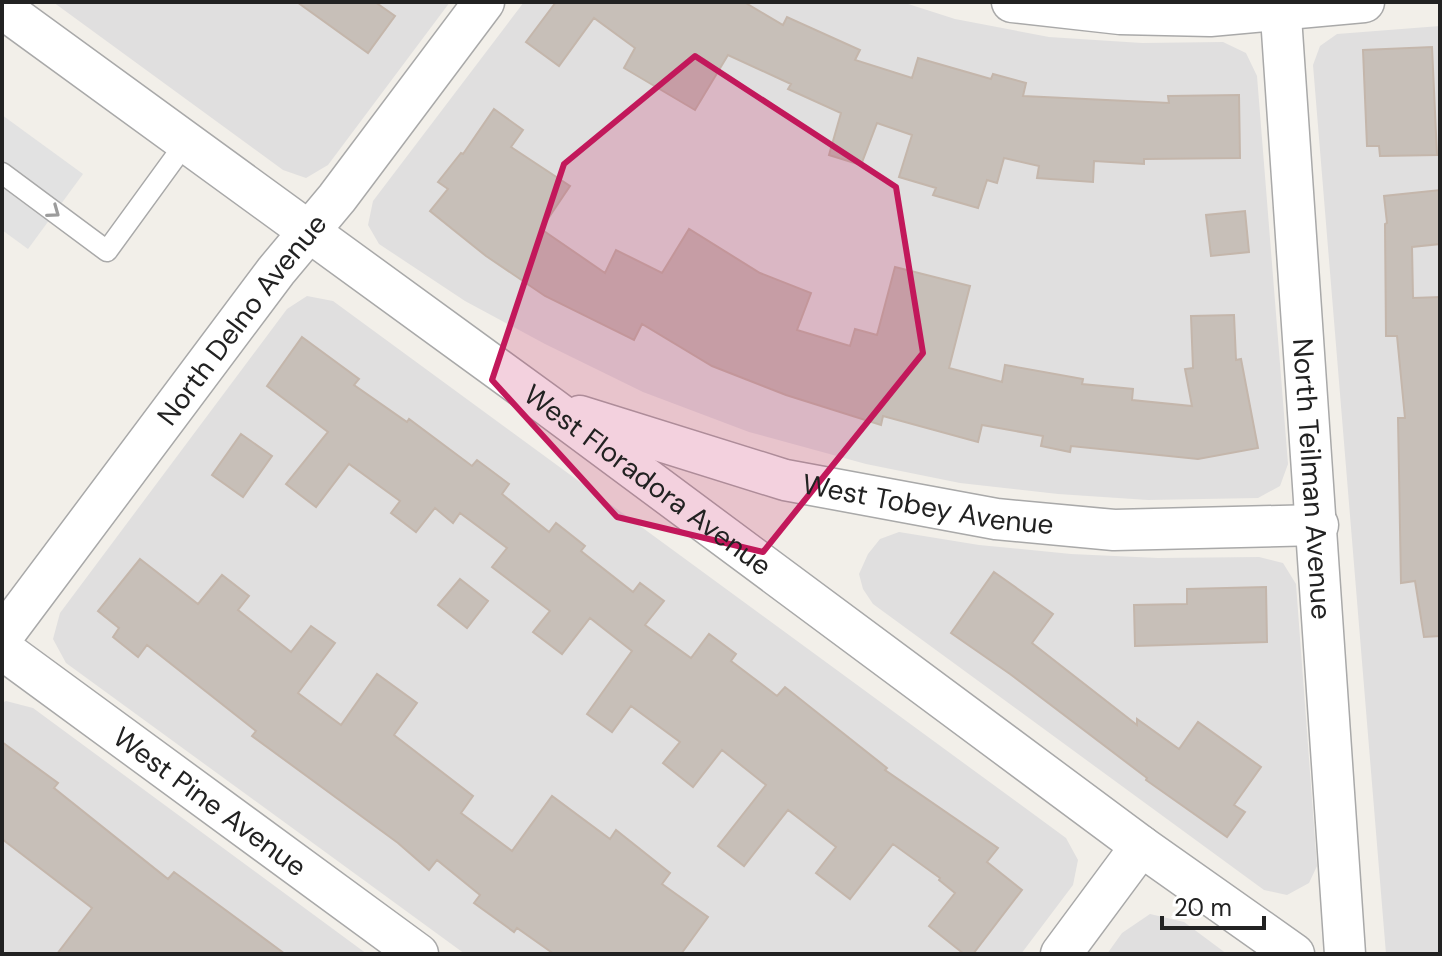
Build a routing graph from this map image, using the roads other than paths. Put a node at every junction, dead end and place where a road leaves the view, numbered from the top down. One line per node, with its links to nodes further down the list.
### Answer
1 (484, 2): 8 (street, North Delno Avenue)
2 (1012, 2): 4 (street)
3 (1364, 2): 4 (street)
4 (1280, 6): 10 (street, North Teilman Avenue)
5 (2, 8): 6 (street, West Floradora Avenue)
6 (187, 141): 7 (lane, one-way to 6); 8 (street, West Floradora Avenue)
7 (2, 173)
8 (308, 233): 9 (street, West Floradora Avenue); 11 (street, North Delno Avenue)
9 (550, 407): 10 (street, West Tobey Avenue); 13 (street, West Floradora Avenue)
10 (1318, 525): 17 (street, North Teilman Avenue)
11 (2, 637)
12 (2, 649): 14 (street, West Pine Avenue)
13 (1141, 846): 15 (street); 16 (street, West Floradora Avenue)
14 (418, 954)
15 (1061, 954)
16 (1294, 954)
17 (1345, 954)

